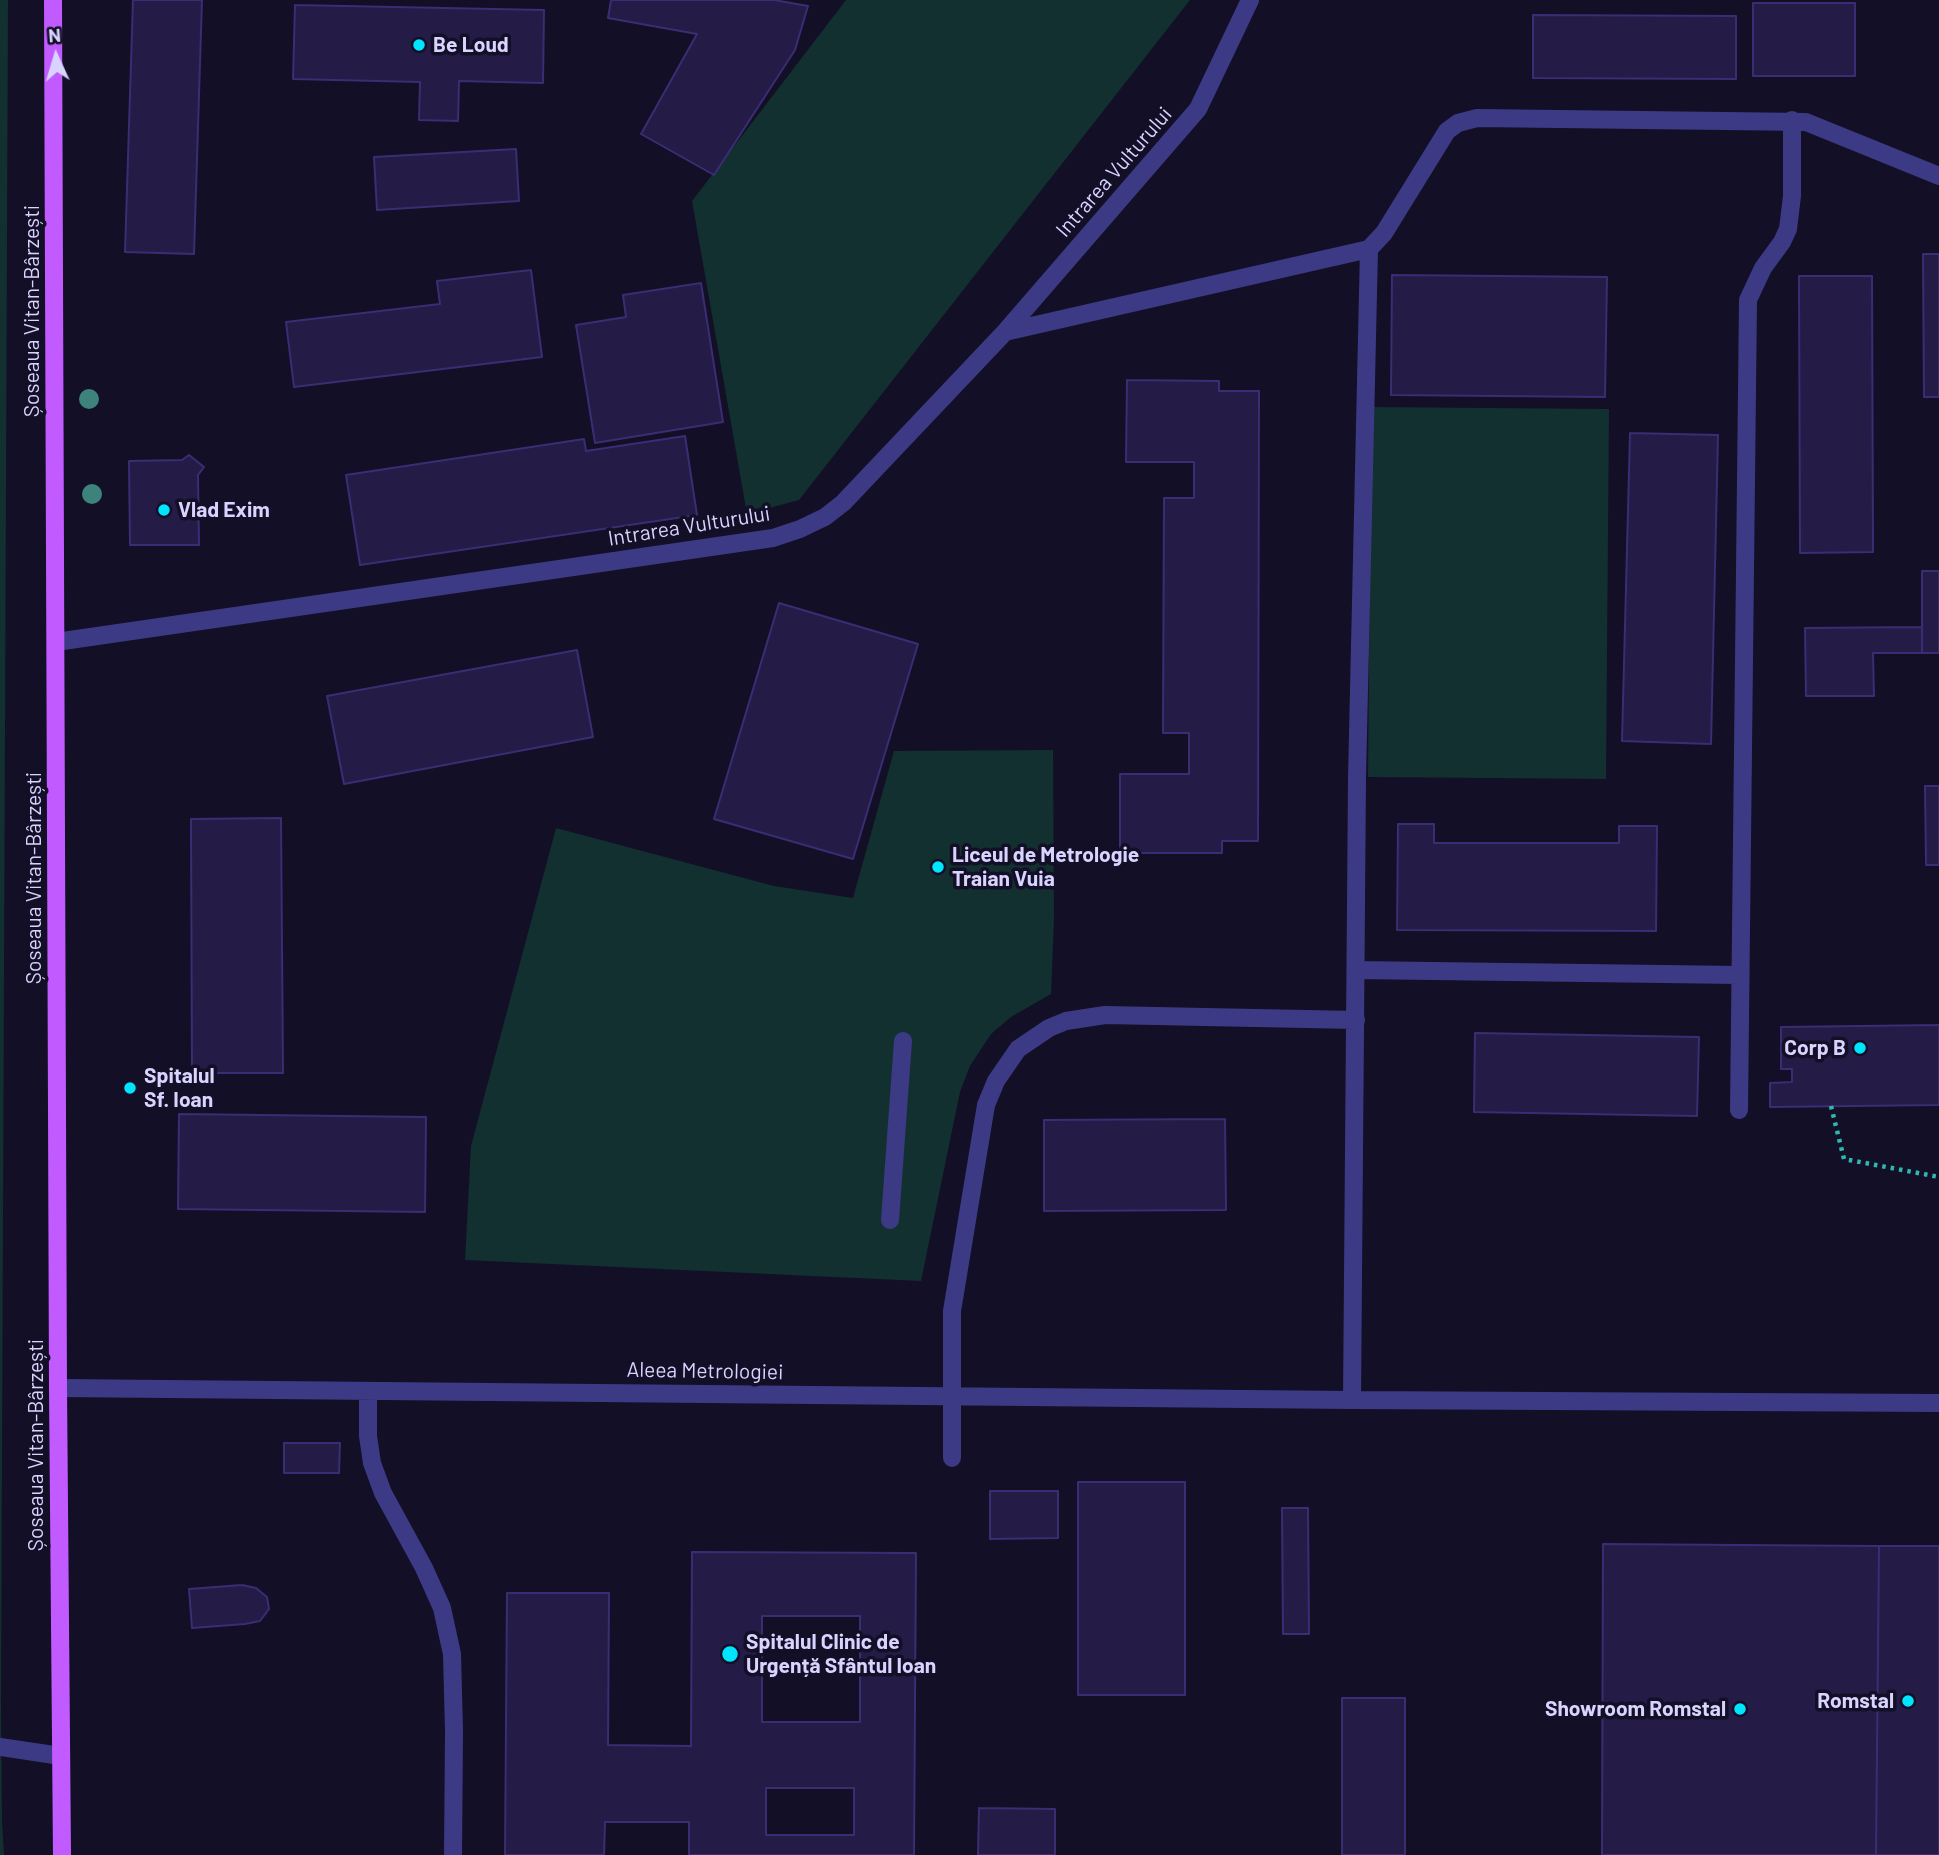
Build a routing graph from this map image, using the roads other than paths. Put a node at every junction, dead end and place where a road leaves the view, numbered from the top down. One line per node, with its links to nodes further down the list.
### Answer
1 (53, 0): 7 (main road, Șoseaua Vitan-Bârzești)
2 (1250, 0): 6 (street, Intrarea Vulturului)
3 (1792, 120): 4 (street); 5 (street); 9 (street)
4 (1939, 176)
5 (1369, 249): 6 (street); 8 (street)
6 (1005, 332): 7 (street, Intrarea Vulturului)
7 (56, 642): 14 (main road, Șoseaua Vitan-Bârzești)
8 (1356, 971): 9 (street); 10 (street)
9 (1739, 975): 12 (street)
10 (1356, 1020): 16 (street); 17 (street)
11 (903, 1041): 13 (street)
12 (1739, 1110)
13 (890, 1220)
14 (58, 1388): 15 (street, Aleea Metrologiei); 21 (main road, Șoseaua Vitan-Bârzești)
15 (368, 1391): 16 (street, Aleea Metrologiei); 23 (street)
16 (952, 1396): 17 (street, Aleea Metrologiei); 19 (street)
17 (1352, 1400): 18 (street, Aleea Metrologiei)
18 (1939, 1403)
19 (952, 1458)
20 (0, 1747): 21 (street)
21 (61, 1756): 22 (main road, Șoseaua Vitan-Bârzești)
22 (62, 1855)
23 (453, 1855)

